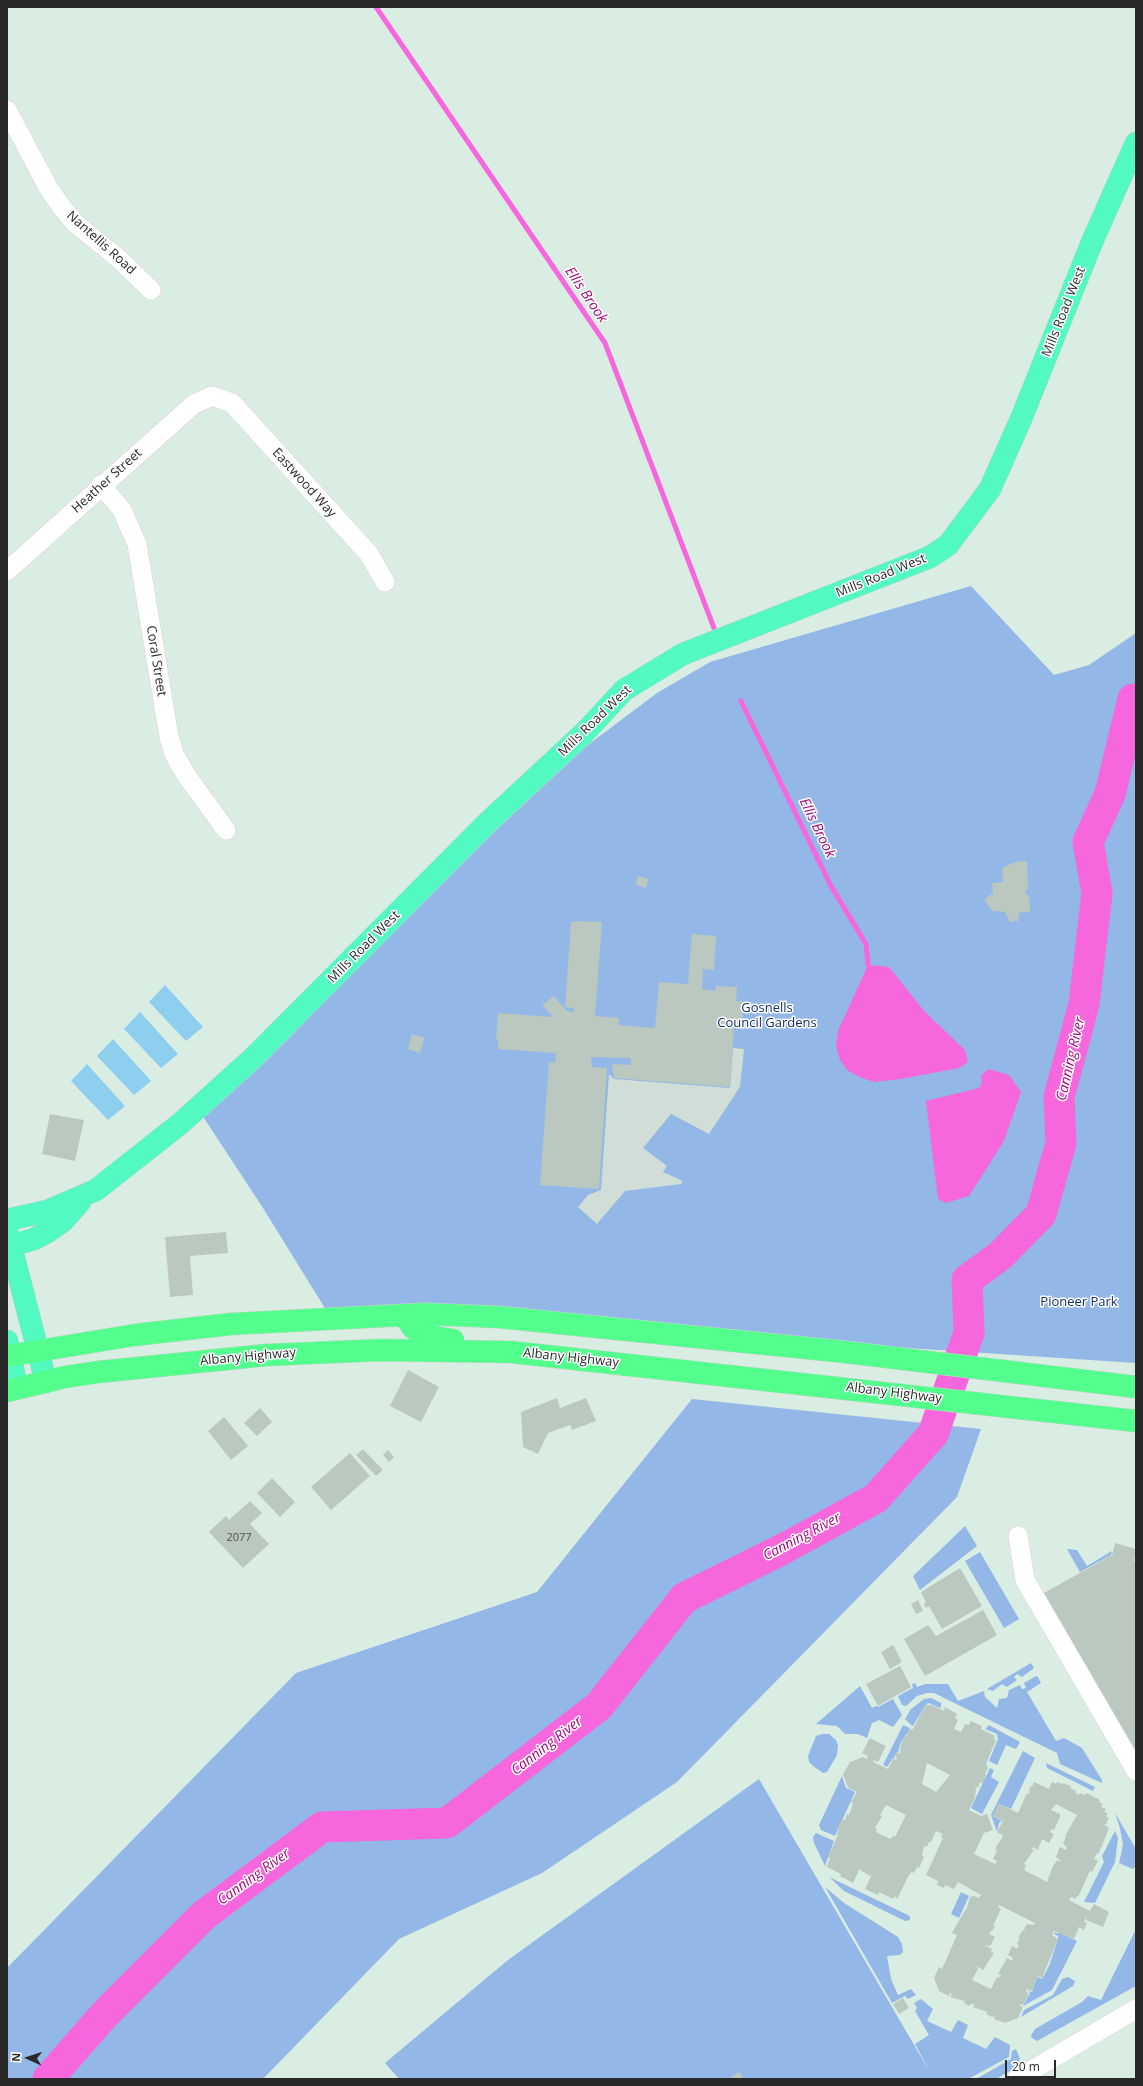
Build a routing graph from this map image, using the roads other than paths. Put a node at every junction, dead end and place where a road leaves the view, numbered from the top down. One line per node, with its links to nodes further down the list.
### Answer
1 (7, 110): 3 (street, Nantellis Road)
2 (1136, 144): 9 (main road, Mills Road West)
3 (151, 290)
4 (212, 396): 5 (street, Heather Street); 7 (street, Eastwood Way)
5 (101, 485): 6 (street, Heather Street); 8 (street, Coral Street)
6 (7, 571)
7 (385, 582)
8 (226, 830)
9 (85, 1196): 10 (main road, Mills Road West); 11 (main road, Mills Road West)
10 (7, 1220)
11 (8, 1241): 14 (main road)
12 (404, 1315): 14 (highway); 15 (highway); 17 (highway)
13 (8, 1351): 14 (highway); 18 (main road)
14 (39, 1351): 16 (main road)
15 (580, 1359): 16 (highway, Albany Highway); 19 (highway, Albany Highway)
16 (46, 1382): 18 (highway, Albany Highway)
17 (1136, 1387)
18 (12, 1390)
19 (1136, 1421)
20 (1018, 1536): 21 (street)
21 (1136, 1771)
22 (1136, 2009): 23 (street)
23 (1017, 2079)

